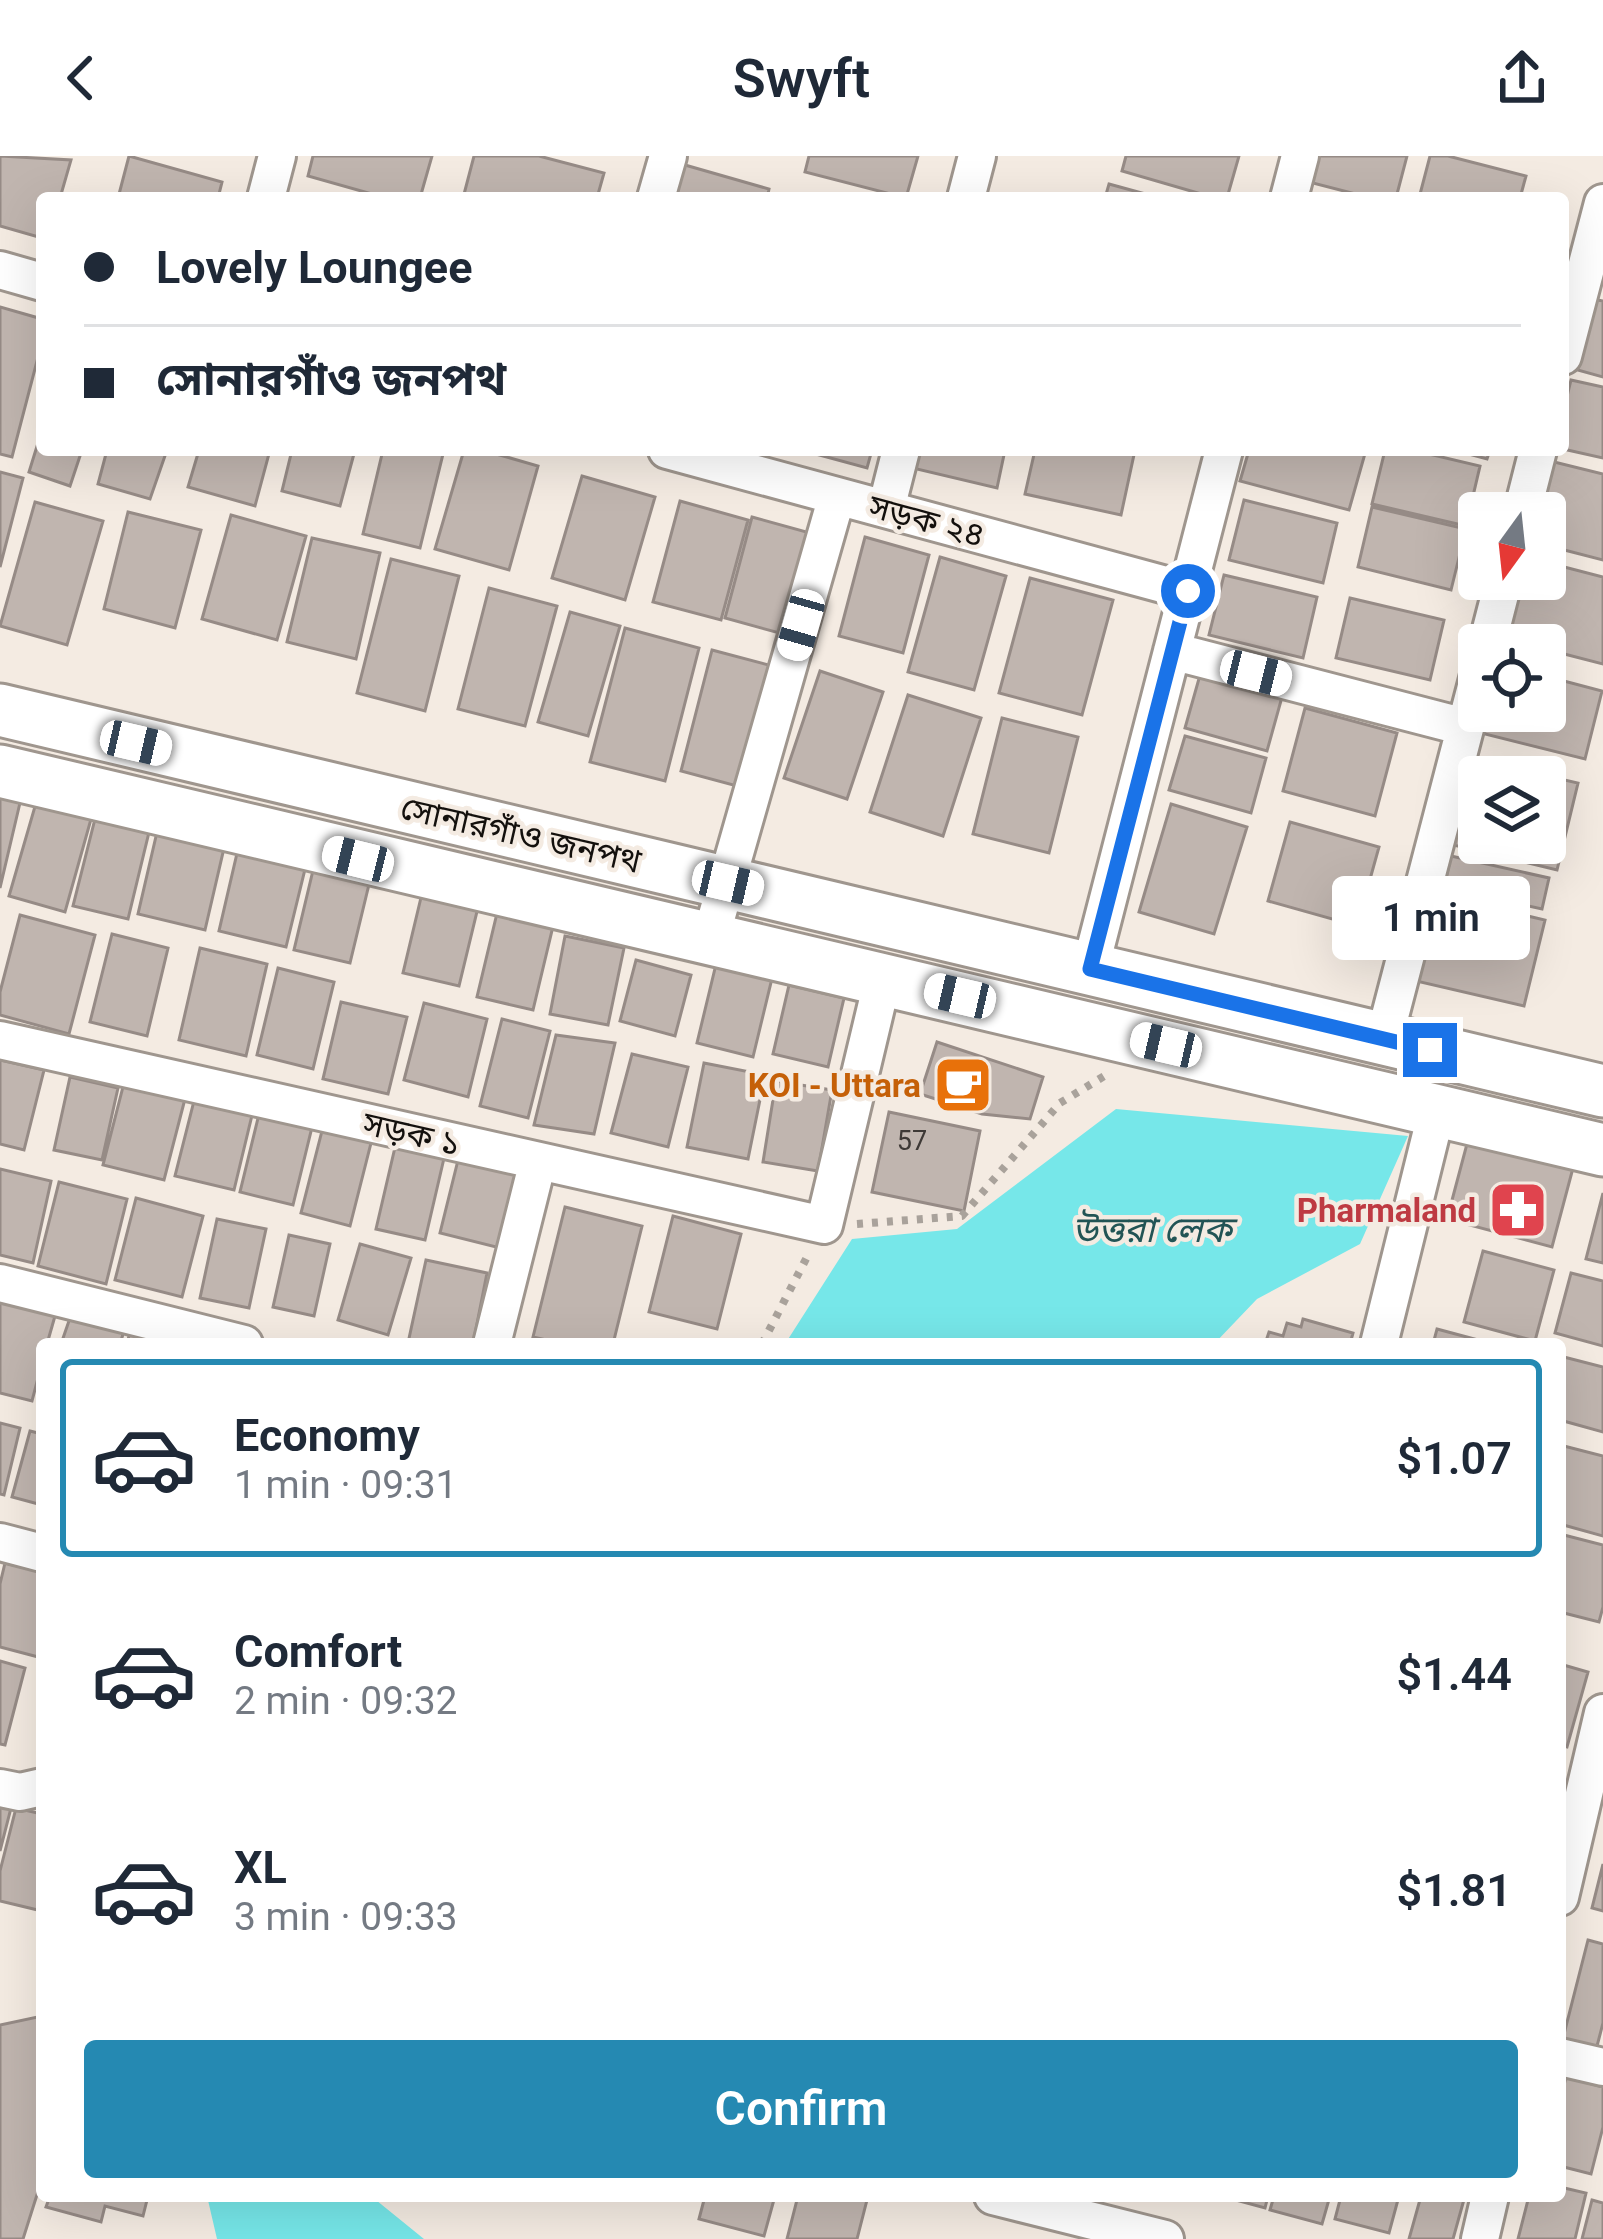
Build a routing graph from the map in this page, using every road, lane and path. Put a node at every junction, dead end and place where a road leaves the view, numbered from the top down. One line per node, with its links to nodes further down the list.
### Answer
1 (277, 156): 5 (street)
2 (668, 156): 6 (street)
3 (976, 156): 7 (street)
4 (1300, 156): 8 (street)
5 (268, 192)
6 (658, 192)
7 (967, 192)
8 (1291, 192)
9 (1603, 203): 12 (street)
10 (0, 271): 11 (street)
11 (36, 280)
12 (1569, 333)
13 (689, 456): 18 (street, সড়ক ২৪)
14 (899, 456): 19 (street)
15 (1222, 456): 20 (street)
16 (1536, 456): 17 (street)
17 (1527, 492)
18 (837, 496): 19 (street, সড়ক ২৪); 26 (street)
19 (886, 509): 20 (street, সড়ক ২৪)
20 (1188, 591): 21 (street)
21 (1172, 651): 23 (street); 28 (street)
22 (0, 710): 26 (main road, সোনারগাঁও জনপথ)
23 (1458, 725)
24 (1465, 732): 30 (street)
25 (0, 771): 27 (main road, সোনারগাঁও জনপথ)
26 (728, 883): 27 (street); 28 (main road, সোনারগাঁও জনপথ)
27 (710, 940): 29 (main road, সোনারগাঁও জনপথ)
28 (1090, 969): 30 (main road, সোনারগাঁও জনপথ)
29 (883, 978): 34 (main road, সোনারগাঁও জনপথ); 37 (street)
30 (1384, 1039): 33 (main road, সোনারগাঁও জনপথ)
31 (0, 1040): 36 (street, সড়ক ১)
32 (1118, 1068): 37 (path)
33 (1603, 1091)
34 (1437, 1110): 35 (main road, সোনারগাঁও জনপথ); 42 (street)
35 (1603, 1150)
36 (538, 1161): 37 (street, সড়ক ১); 40 (street)
37 (824, 1226): 41 (path)
38 (0, 1283): 39 (street)
39 (220, 1338)
40 (494, 1338)
41 (765, 1338)
42 (1380, 1338)
43 (0, 1542): 44 (street)
44 (36, 1551)
45 (1603, 1713): 46 (street)
46 (1584, 1777): 49 (street)
47 (0, 1787): 48 (street)
48 (36, 1788)
49 (1566, 1867)
50 (1566, 2058): 51 (street)
51 (1603, 2067)
52 (1489, 2202): 55 (street)
53 (1013, 2213): 54 (street)
54 (1165, 2239)
55 (1480, 2239)

